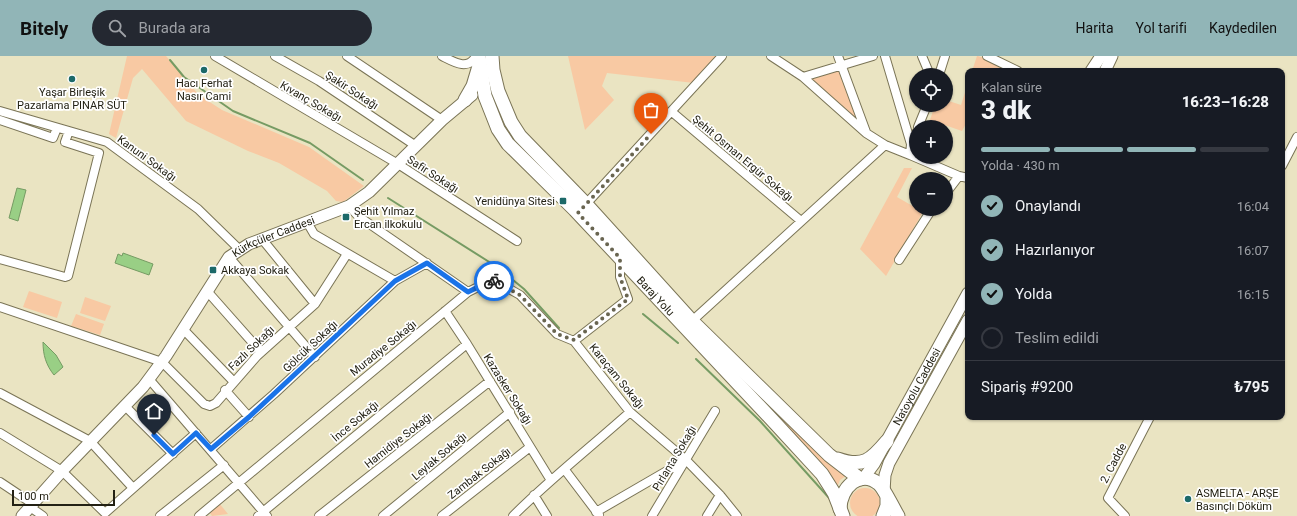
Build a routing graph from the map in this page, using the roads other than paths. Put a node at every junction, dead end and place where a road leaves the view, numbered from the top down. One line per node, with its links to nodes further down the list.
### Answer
1 (215, 56): 41 (street, Kıvanç Sokağı)
2 (275, 56): 38 (street, Şakir Sokağı)
3 (347, 56): 29 (street)
4 (442, 56): 15 (street)
5 (722, 56): 27 (street)
6 (771, 56): 23 (street)
7 (838, 56): 16 (street)
8 (873, 56): 16 (street)
9 (885, 56): 33 (street)
10 (922, 56): 17 (street)
11 (945, 56): 18 (street)
12 (987, 56): 19 (street)
13 (1101, 56): 20 (main road)
14 (1112, 56): 21 (main road)
15 (482, 57): 22 (main road, Baraj Yolu); 24 (main road, Baraj Yolu); 25 (main road)
16 (842, 67): 23 (street); 32 (street)
17 (927, 68)
18 (941, 68)
19 (1012, 68)
20 (1093, 68)
21 (1106, 68)
22 (493, 70): 24 (main road); 47 (main road, Baraj Yolu)
23 (803, 77): 32 (street)
24 (484, 86): 25 (main road, Kürkçüler Caddesi); 47 (main road, Baraj Yolu)
25 (466, 100): 29 (main road, Kürkçüler Caddesi)
26 (0, 111): 30 (street, Kanuni Sokağı)
27 (672, 112): 47 (street); 49 (street, Şehit Osman Ergür Sokağı)
28 (0, 120): 35 (street)
29 (442, 120): 38 (main road, Kürkçüler Caddesi)
30 (57, 128): 31 (street, Kanuni Sokağı); 35 (street)
31 (69, 131): 36 (street); 53 (street, Kanuni Sokağı)
32 (866, 132): 37 (street)
33 (909, 137)
34 (1297, 137): 40 (street)
35 (53, 138): 36 (street)
36 (65, 142): 57 (street)
37 (885, 145): 39 (street); 49 (street)
38 (416, 146): 41 (main road, Kürkçüler Caddesi)
39 (909, 155)
40 (1285, 160)
41 (398, 164): 46 (main road, Kürkçüler Caddesi); 52 (street, Safir Sokağı)
42 (931, 164): 43 (street)
43 (959, 176): 44 (street); 45 (street)
44 (965, 177)
45 (953, 184)
46 (349, 206): 50 (main road, Kürkçüler Caddesi); 59 (street)
47 (582, 209): 56 (main road, Baraj Yolu); 67 (main road, Baraj Yolu)
48 (927, 216): 58 (street)
49 (801, 221): 67 (street)
50 (307, 222): 51 (main road, Kürkçüler Caddesi); 54 (street)
51 (262, 239): 53 (main road, Kürkçüler Caddesi); 64 (street)
52 (517, 241)
53 (240, 250): 55 (main road, Kürkçüler Caddesi)
54 (347, 254): 60 (street); 64 (street, Fazlı Sokağı)
55 (229, 257): 61 (main road, Kürkçüler Caddesi); 69 (street)
56 (620, 258): 67 (main road, Baraj Yolu); 71 (street)
57 (0, 260)
58 (899, 260)
59 (427, 263): 60 (street, Gölcük Sokağı); 62 (street)
60 (395, 281): 74 (street, Gölcük Sokağı)
61 (207, 291): 70 (main road, Kürkçüler Caddesi); 73 (street)
62 (468, 292): 66 (street, Muradiye Sokağı); 71 (street, Karaçam Sokağı)
63 (965, 298): 90 (main road, Natoyolu Caddesi)
64 (315, 304): 69 (street, Fazlı Sokağı)
65 (0, 307): 75 (street)
66 (444, 311): 72 (street, Kazasker Sokağı); 102 (street, Muradiye Sokağı)
67 (689, 325): 94 (main road, Baraj Yolu); 109 (main road, Baraj Yolu)
68 (965, 325): 105 (main road, Natoyolu Caddesi)
69 (289, 327): 73 (street, Fazlı Sokağı); 74 (street)
70 (183, 329): 75 (main road, Kürkçüler Caddesi); 77 (street)
71 (574, 340): 84 (street, Karaçam Sokağı)
72 (467, 344): 78 (street, Kazasker Sokağı); 110 (street, İnce Sokağı)
73 (261, 352): 77 (street, Fazlı Sokağı)
74 (315, 357): 85 (street, Gölcük Sokağı)
75 (162, 362): 76 (main road, Kürkçüler Caddesi); 79 (street, Fazlı Sokağı)
76 (149, 379): 81 (main road, Kürkçüler Caddesi); 88 (street)
77 (233, 381): 79 (street, Fazlı Sokağı)
78 (490, 381): 83 (street, Kazasker Sokağı); 115 (street, Hamidiye Sokağı)
79 (225, 390): 85 (street)
80 (0, 393): 89 (street)
81 (125, 406): 89 (main road, Kürkçüler Caddesi); 93 (street)
82 (715, 411): 95 (street, Pırlanta Sokağı)
83 (510, 412): 91 (street, Kazasker Sokağı); 116 (street, Leylak Sokağı)
84 (630, 412): 95 (street, Karaçam Sokağı); 97 (street)
85 (249, 417): 92 (street, Gölcük Sokağı)
86 (1148, 420): 125 (street, 2. Cadde)
87 (0, 433): 98 (street)
88 (196, 433): 92 (street); 93 (street)
89 (90, 441): 98 (main road, Kürkçüler Caddesi); 103 (street)
90 (887, 441): 94 (main road); 100 (main road, Natoyolu Caddesi)
91 (530, 446): 99 (street, Kazasker Sokağı); 117 (street, Zambak Sokağı)
92 (211, 449): 96 (street)
93 (173, 454): 103 (street)
94 (829, 455): 100 (main road, Baraj Yolu)
95 (686, 460): 104 (street, Karaçam Sokağı); 108 (street); 120 (street, Pırlanta Sokağı)
96 (224, 465): 102 (street); 113 (street)
97 (565, 470): 99 (street); 108 (street)
98 (62, 471): 103 (street); 107 (main road, Kürkçüler Caddesi)
99 (550, 479): 106 (street)
100 (861, 479): 105 (main road, Baraj Yolu); 109 (main road)
101 (0, 482): 107 (street)
102 (239, 484): 110 (street); 114 (street, Muradiye Sokağı)
103 (133, 488)
104 (720, 495): 121 (street); 122 (street, Karaçam Sokağı)
105 (886, 495): 123 (main road); 124 (main road)
106 (534, 496): 118 (street); 119 (street)
107 (32, 505): 111 (main road, Kürkçüler Caddesi); 112 (street)
108 (598, 514)
109 (842, 514)
110 (263, 515)
111 (22, 516)
112 (43, 516)
113 (160, 516)
114 (199, 516)
115 (319, 516)
116 (383, 516)
117 (442, 516)
118 (513, 516)
119 (547, 516)
120 (652, 516)
121 (707, 516)
122 (737, 516)
123 (883, 516)
124 (898, 516)
125 (1125, 516)

